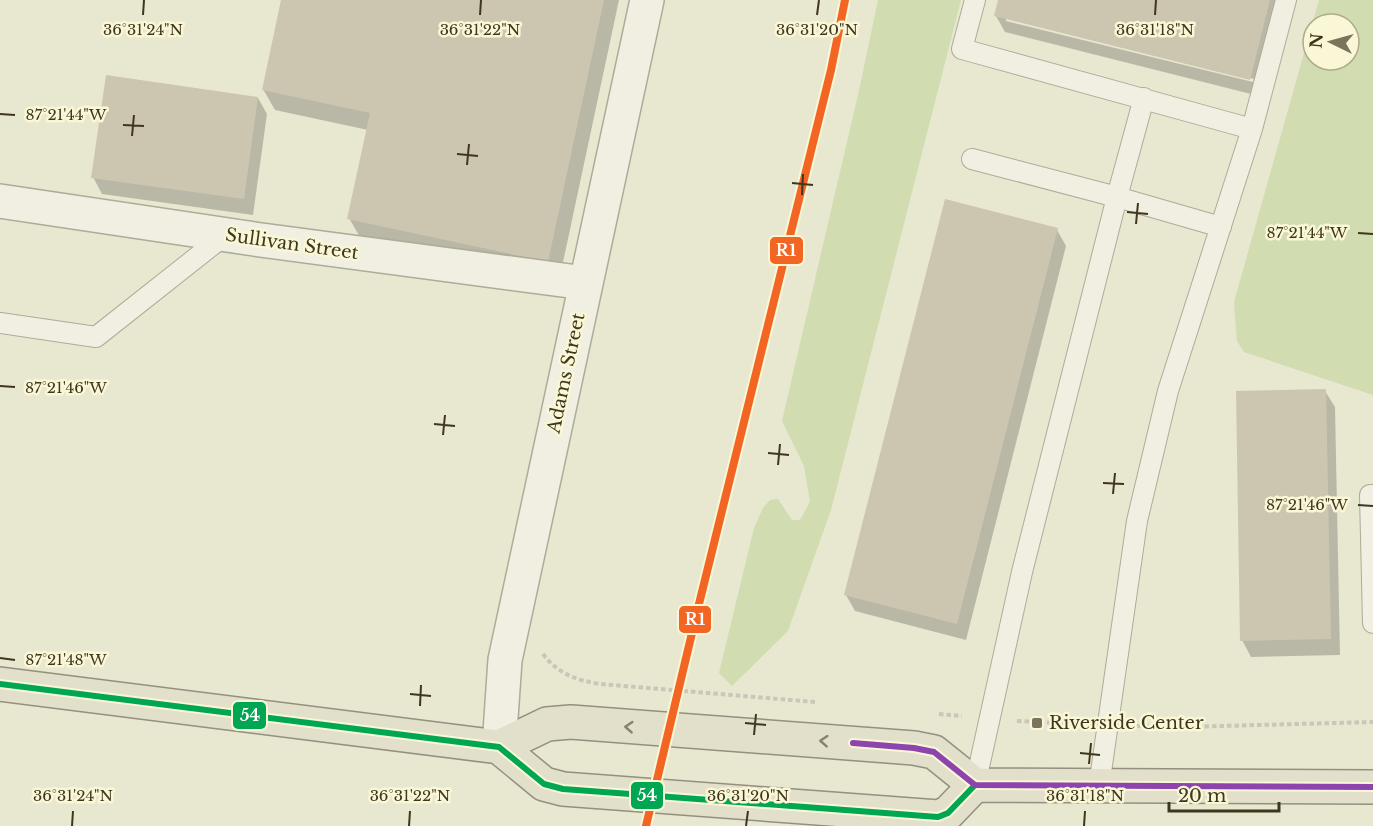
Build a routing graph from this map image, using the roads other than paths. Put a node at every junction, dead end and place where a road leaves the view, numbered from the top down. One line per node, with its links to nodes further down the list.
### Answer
1 (647, 0): 11 (street, Adams Street)
2 (975, 0): 4 (lane)
3 (1286, 0): 5 (lane)
4 (1144, 98): 5 (lane); 7 (lane)
5 (1252, 129): 9 (lane)
6 (972, 159): 7 (lane)
7 (1117, 197): 9 (lane); 17 (lane)
8 (0, 201): 10 (street, Sullivan Street)
9 (1221, 227): 18 (lane)
10 (225, 235): 11 (street, Sullivan Street); 12 (lane)
11 (585, 283): 16 (street, Adams Street)
12 (0, 323)
13 (1373, 495): 14 (lane)
14 (1373, 623)
15 (0, 684): 16 (highway)
16 (499, 747): 17 (highway, one-way to 16); 17 (highway)
17 (975, 785): 18 (highway)
18 (1099, 786): 19 (highway)
19 (1373, 787)

